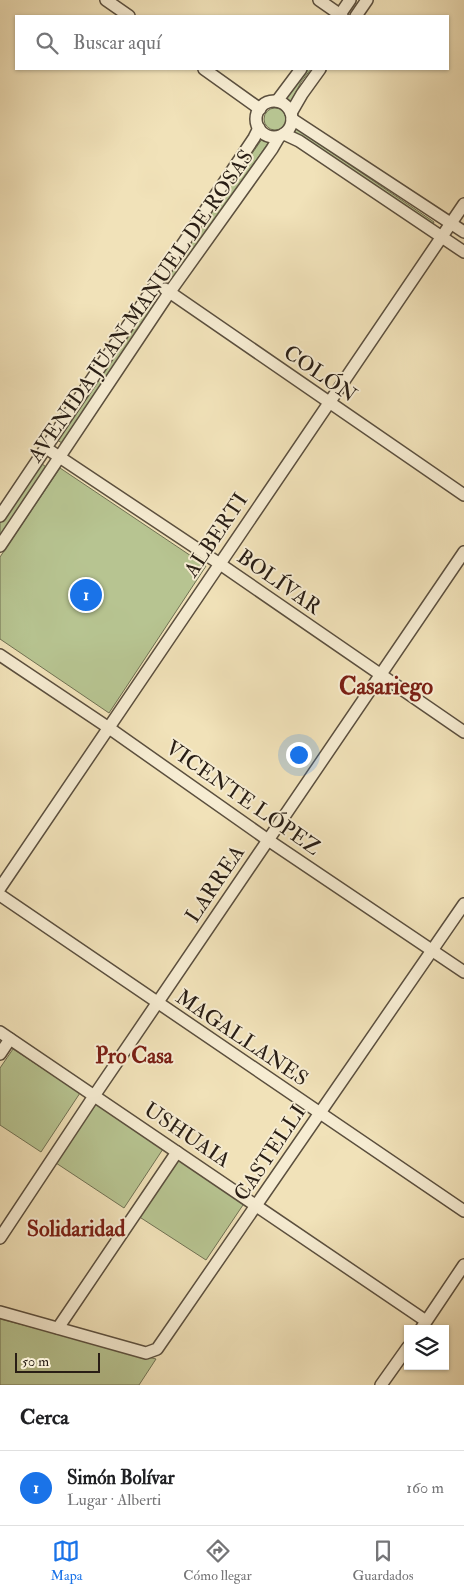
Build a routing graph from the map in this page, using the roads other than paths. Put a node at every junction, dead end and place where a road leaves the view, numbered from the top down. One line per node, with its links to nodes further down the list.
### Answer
1 (106, 0): 5 (street)
2 (319, 0): 6 (street)
3 (350, 0): 7 (street)
4 (367, 0): 8 (street)
5 (128, 15)
6 (339, 15)
7 (341, 15)
8 (357, 15)
9 (205, 70): 13 (street)
10 (300, 70): 12 (street)
11 (319, 70): 14 (street)
12 (277, 102): 13 (street); 14 (street)
13 (260, 109): 15 (street)
14 (292, 116): 16 (street); 18 (street)
15 (259, 128): 16 (street); 22 (street, AVENIDA JUAN MANUEL DE ROSAS)
16 (281, 135): 20 (street); 23 (street, AVENIDA JUAN MANUEL DE ROSAS)
17 (464, 204): 18 (street, ALBERTI)
18 (451, 224): 19 (street); 20 (street, ALBERTI)
19 (464, 232)
20 (442, 237): 21 (street); 24 (street, ALBERTI)
21 (464, 252)
22 (156, 282): 23 (street, COLÓN); 25 (street, AVENIDA JUAN MANUEL DE ROSAS)
23 (169, 293): 24 (street, COLÓN); 26 (street, AVENIDA JUAN MANUEL DE ROSAS)
24 (329, 403): 27 (street, COLÓN); 31 (street, ALBERTI)
25 (46, 448): 26 (street, BOLÍVAR); 28 (street, AVENIDA JUAN MANUEL DE ROSAS)
26 (58, 457): 29 (street, AVENIDA JUAN MANUEL DE ROSAS); 31 (street, BOLÍVAR)
27 (464, 495)
28 (0, 516)
29 (0, 546)
30 (464, 552): 33 (street, LARREA)
31 (220, 564): 33 (street, BOLÍVAR); 34 (street, ALBERTI)
32 (0, 655): 34 (street, VICENTE LÓPEZ)
33 (380, 675): 35 (street, BOLÍVAR); 36 (street, LARREA)
34 (109, 728): 36 (street, VICENTE LÓPEZ); 37 (street, ALBERTI)
35 (464, 732)
36 (268, 840): 40 (street, VICENTE LÓPEZ); 42 (street, LARREA)
37 (0, 888)
38 (0, 895): 42 (street, MAGALLANES)
39 (464, 904): 40 (street, CASTELLI)
40 (432, 950): 41 (street, VICENTE LÓPEZ); 47 (street, CASTELLI)
41 (464, 972)
42 (157, 1003): 46 (street, LARREA); 47 (street, MAGALLANES)
43 (0, 1032): 44 (street, USHUAIA)
44 (10, 1039): 45 (street); 46 (street, USHUAIA)
45 (0, 1054)
46 (94, 1096): 48 (street, USHUAIA); 51 (street, LARREA)
47 (321, 1112): 49 (street, CASTELLI); 50 (street, MAGALLANES)
48 (177, 1152): 49 (street, USHUAIA); 55 (street)
49 (257, 1205): 54 (street, USHUAIA); 55 (street, CASTELLI)
50 (464, 1211)
51 (0, 1238)
52 (464, 1265): 54 (street)
53 (0, 1312): 55 (street)
54 (424, 1325)
55 (58, 1328)
56 (404, 1353): 57 (street)
57 (381, 1385)

